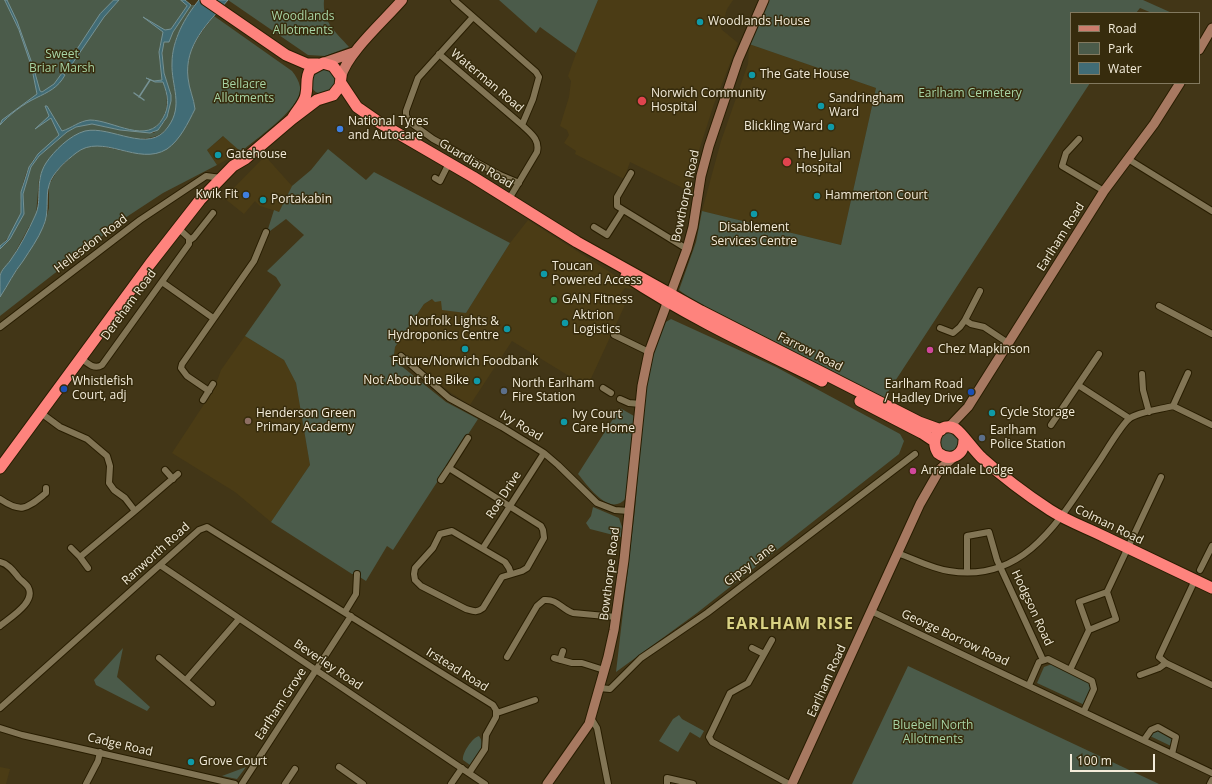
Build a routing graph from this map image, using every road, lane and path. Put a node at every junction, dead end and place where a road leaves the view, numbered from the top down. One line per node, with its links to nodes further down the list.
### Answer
1 (206, 0): 10 (highway)
2 (402, 0): 8 (main road, Dereham Road)
3 (454, 0): 5 (street)
4 (764, 0): 38 (main road, Bowthorpe Road)
5 (473, 17): 9 (street); 18 (street)
6 (1212, 28): 7 (main road)
7 (1200, 48)
8 (355, 52): 11 (main road, Dereham Road); 12 (main road, Dereham Road)
9 (439, 54): 18 (street, Waterman Road); 27 (street, Guardian Road)
10 (286, 55): 11 (highway); 13 (highway)
11 (320, 64): 12 (highway); 13 (highway, Dereham Road)
12 (341, 80): 15 (highway, Dereham Road); 16 (highway, Guardian Road)
13 (306, 82): 15 (highway); 17 (highway, Dereham Road)
14 (1179, 84): 21 (main road, Earlham Road)
15 (325, 97): 16 (highway, Guardian Road); 17 (highway, Dereham Road)
16 (357, 107): 22 (highway, Guardian Road)
17 (292, 119): 20 (highway, Dereham Road)
18 (522, 125): 27 (street, Waterman Road)
19 (1079, 139): 29 (street)
20 (245, 159): 24 (highway, Dereham Road); 34 (highway, Dereham Road)
21 (1128, 159): 29 (main road, Earlham Road); 32 (street)
22 (449, 163): 25 (street); 30 (highway, Guardian Road)
23 (631, 173): 31 (street)
24 (222, 178): 26 (street, Hellesdon Road); 28 (highway, Dereham Road)
25 (440, 181)
26 (199, 182): 28 (street); 46 (street, Hellesdon Road)
27 (519, 183): 30 (street)
28 (211, 187): 34 (highway, Dereham Road)
29 (1104, 191): 50 (main road, Earlham Road)
30 (509, 199): 41 (highway, Guardian Road)
31 (623, 210): 35 (street); 38 (street)
32 (1212, 211)
33 (213, 213): 37 (street, Dereham Road)
34 (180, 225): 37 (street); 54 (highway, Dereham Road)
35 (594, 227)
36 (266, 232): 43 (street)
37 (190, 240): 39 (street, Dereham Road)
38 (687, 249): 41 (main road, Bowthorpe Road)
39 (162, 282): 43 (street); 54 (street, Dereham Road)
40 (980, 291): 44 (street)
41 (669, 298): 51 (main road, Bowthorpe Road); 72 (highway, Farrow Road); 75 (highway, Farrow Road)
42 (1160, 306): 48 (street)
43 (214, 318): 60 (street)
44 (965, 320): 47 (street); 50 (street)
45 (1212, 326): 48 (street)
46 (0, 327)
47 (940, 328)
48 (1210, 333)
49 (614, 334): 51 (street)
50 (1008, 343): 66 (main road, Earlham Road)
51 (649, 352): 64 (main road, Bowthorpe Road)
52 (1099, 354): 58 (street)
53 (402, 356): 76 (street, Ivy Road)
54 (81, 358): 68 (highway, Dereham Road)
55 (1188, 373): 65 (street)
56 (1142, 374): 67 (street)
57 (213, 384): 60 (street)
58 (1078, 385): 69 (street); 70 (street)
59 (603, 388): 61 (street)
60 (209, 391): 63 (street)
61 (611, 393)
62 (620, 399): 64 (street)
63 (203, 400)
64 (640, 404): 93 (main road, Bowthorpe Road)
65 (1173, 406): 67 (street); 71 (street)
66 (968, 408): 72 (main road, Earlham Road); 73 (main road, Earlham Road)
67 (1149, 412): 69 (street)
68 (41, 413): 80 (highway, Dereham Road); 92 (street)
69 (1129, 418): 94 (street)
70 (1051, 425)
71 (1212, 425)
72 (945, 428): 73 (highway, Colman Road); 75 (highway)
73 (963, 437): 79 (highway); 84 (highway, Colman Road)
74 (468, 438): 81 (street)
75 (934, 441): 77 (highway)
76 (544, 453): 91 (street, Roe Drive); 93 (street, Ivy Road)
77 (938, 453): 79 (highway, Colman Road); 86 (main road, Earlham Road)
78 (915, 454): 135 (street, Gipsy Lane)
79 (957, 455): 84 (highway, Colman Road); 86 (main road, Earlham Road)
80 (0, 468)
81 (449, 468): 88 (street); 91 (street)
82 (165, 470): 87 (street)
83 (178, 474): 87 (street)
84 (1002, 474): 94 (highway, Colman Road)
85 (1161, 477): 98 (street)
86 (934, 478): 99 (main road, Earlham Road)
87 (173, 479): 92 (street)
88 (441, 480)
89 (47, 492): 90 (street)
90 (0, 499)
91 (510, 506): 97 (street, Roe Drive); 107 (street)
92 (136, 511): 100 (street)
93 (629, 511): 114 (main road, Bowthorpe Road)
94 (1061, 516): 98 (highway, Colman Road); 103 (street)
95 (1212, 546): 108 (street)
96 (71, 548): 100 (street)
97 (483, 548): 107 (street); 107 (street)
98 (1127, 548): 108 (highway, Colman Road); 110 (street)
99 (897, 553): 105 (street); 111 (main road, Earlham Road)
100 (80, 557): 104 (street)
101 (0, 562): 116 (street)
102 (160, 565): 112 (street, Ranworth Road); 115 (street, Beverley Road); 138 (street, Ranworth Road)
103 (1000, 566): 105 (street); 105 (street, Hodgson Road); 126 (street, Hodgson Road)
104 (88, 568)
105 (967, 572)
106 (357, 574): 112 (street)
107 (511, 574)
108 (1197, 575): 109 (highway, Colman Road); 127 (street)
109 (1212, 588)
110 (1107, 592): 117 (street); 117 (street)
111 (871, 611): 133 (street, George Borrow Road); 167 (main road, Earlham Road)
112 (345, 612): 113 (street, Irstead Road)
113 (351, 616): 128 (street, Earlham Grove); 140 (street, Irstead Road)
114 (616, 617): 119 (street); 129 (main road, Bowthorpe Road)
115 (239, 619): 128 (street, Beverley Road); 132 (street)
116 (0, 626)
117 (1089, 630): 130 (street)
118 (772, 640): 123 (street)
119 (516, 642): 120 (street); 124 (street)
120 (522, 646)
121 (752, 648): 123 (street)
122 (563, 651): 129 (street)
123 (764, 654): 166 (street)
124 (507, 656)
125 (159, 658): 132 (street)
126 (1043, 660): 130 (street); 133 (street)
127 (1166, 663): 131 (street); 134 (street)
128 (316, 670): 149 (street, Beverley Road); 158 (street, Earlham Grove)
129 (604, 670): 135 (main road, Bowthorpe Road)
130 (1070, 670): 139 (street)
131 (1140, 674)
132 (186, 680): 137 (street)
133 (1029, 685): 139 (street, George Borrow Road)
134 (1212, 685)
135 (599, 688): 141 (main road, Bowthorpe Road)
136 (535, 700): 140 (street)
137 (212, 703)
138 (0, 708)
139 (1084, 711): 145 (street, George Borrow Road)
140 (496, 712): 151 (street)
141 (590, 718): 143 (main road, Bowthorpe Road); 144 (street)
142 (0, 728): 146 (street, Cadge Road)
143 (586, 728): 144 (street); 162 (main road, Bowthorpe Road)
144 (598, 734): 163 (street)
145 (1144, 740): 147 (street, George Borrow Road); 147 (street)
146 (100, 752): 156 (street); 157 (street, Cadge Road)
147 (1172, 754): 152 (street, George Borrow Road)
148 (339, 767): 154 (street)
149 (462, 768): 151 (street, Beverley Road); 160 (street)
150 (294, 770): 155 (street)
151 (469, 773): 161 (street, Beverley Road)
152 (1212, 773)
153 (1212, 780): 168 (street)
154 (355, 782): 159 (street)
155 (288, 783)
156 (86, 784)
157 (235, 784)
158 (242, 784)
159 (363, 784)
160 (451, 784)
161 (485, 784)
162 (548, 784)
163 (608, 784)
164 (667, 784): 165 (street)
165 (693, 784)
166 (789, 784)
167 (792, 784)
168 (1210, 784)

